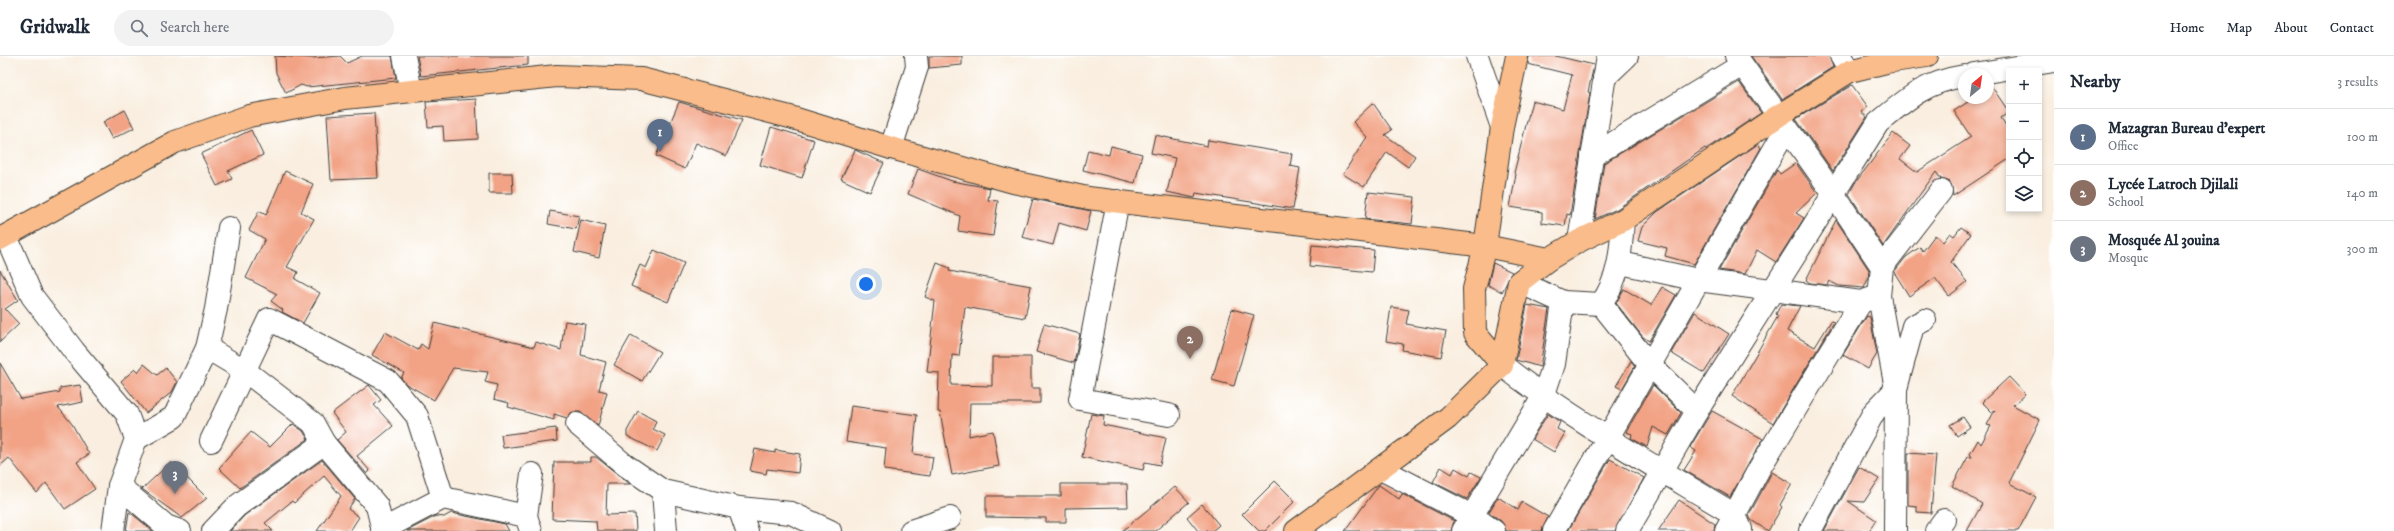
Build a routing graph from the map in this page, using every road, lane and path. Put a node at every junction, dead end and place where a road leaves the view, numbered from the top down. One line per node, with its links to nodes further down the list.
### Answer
1 (404, 56): 14 (street)
2 (916, 56): 17 (street)
3 (1477, 56): 16 (street)
4 (1517, 56): 16 (main road)
5 (1608, 56): 12 (street)
6 (1628, 56): 12 (street)
7 (1927, 56): 10 (main road)
8 (1739, 61): 15 (street); 18 (street)
9 (2054, 61): 11 (street)
10 (1846, 64): 15 (main road)
11 (1994, 71)
12 (1604, 78): 18 (street)
13 (1958, 78): 20 (street)
14 (411, 91): 17 (main road); 24 (main road)
15 (1782, 123): 20 (street); 22 (main road); 30 (street)
16 (1502, 126): 26 (main road)
17 (891, 148): 21 (main road)
18 (1592, 156): 25 (street)
19 (1941, 191): 29 (street)
20 (1833, 193): 29 (street); 32 (street)
21 (1118, 201): 26 (main road); 44 (street)
22 (1623, 220): 25 (main road); 28 (street)
23 (229, 228): 37 (street)
24 (3, 238): 47 (street)
25 (1579, 241): 27 (main road)
26 (1485, 246): 27 (main road); 39 (main road)
27 (1550, 258): 31 (main road)
28 (1621, 263): 30 (street); 35 (street)
29 (1882, 267): 33 (street)
30 (1698, 280): 32 (street); 38 (street)
31 (1519, 282): 34 (street); 39 (main road)
32 (1773, 289): 33 (street); 43 (street)
33 (1870, 299): 41 (street); 60 (street)
34 (1563, 302): 35 (street); 42 (street)
35 (1601, 304): 38 (street)
36 (1924, 320): 41 (street)
37 (207, 348): 40 (street); 47 (street)
38 (1649, 364): 43 (street); 46 (street)
39 (1502, 365): 42 (street); 50 (main road)
40 (244, 370): 48 (street); 49 (street); 55 (street)
41 (1896, 389): 73 (street); 74 (street)
42 (1543, 397): 46 (street); 59 (street)
43 (1697, 410): 51 (street)
44 (1169, 415)
45 (577, 424): 54 (street)
46 (1606, 438): 51 (street); 71 (street)
47 (136, 439): 53 (street)
48 (211, 442)
49 (324, 443): 61 (street); 64 (street)
50 (1381, 469): 59 (street); 69 (main road)
51 (1662, 471): 60 (street); 72 (street)
52 (532, 474): 58 (street)
53 (119, 486): 62 (street); 63 (street)
54 (664, 491): 56 (street); 65 (street)
55 (443, 498): 58 (street); 61 (street)
56 (739, 508): 66 (street); 67 (street)
57 (950, 518): 68 (street)
58 (529, 524)
59 (1468, 524): 70 (street)
60 (1734, 526)
61 (383, 530)
62 (113, 531)
63 (180, 531)
64 (213, 531)
65 (666, 531)
66 (747, 531)
67 (830, 531)
68 (911, 531)
69 (1296, 531)
70 (1494, 531)
71 (1554, 531)
72 (1627, 531)
73 (1810, 531)
74 (1895, 531)

